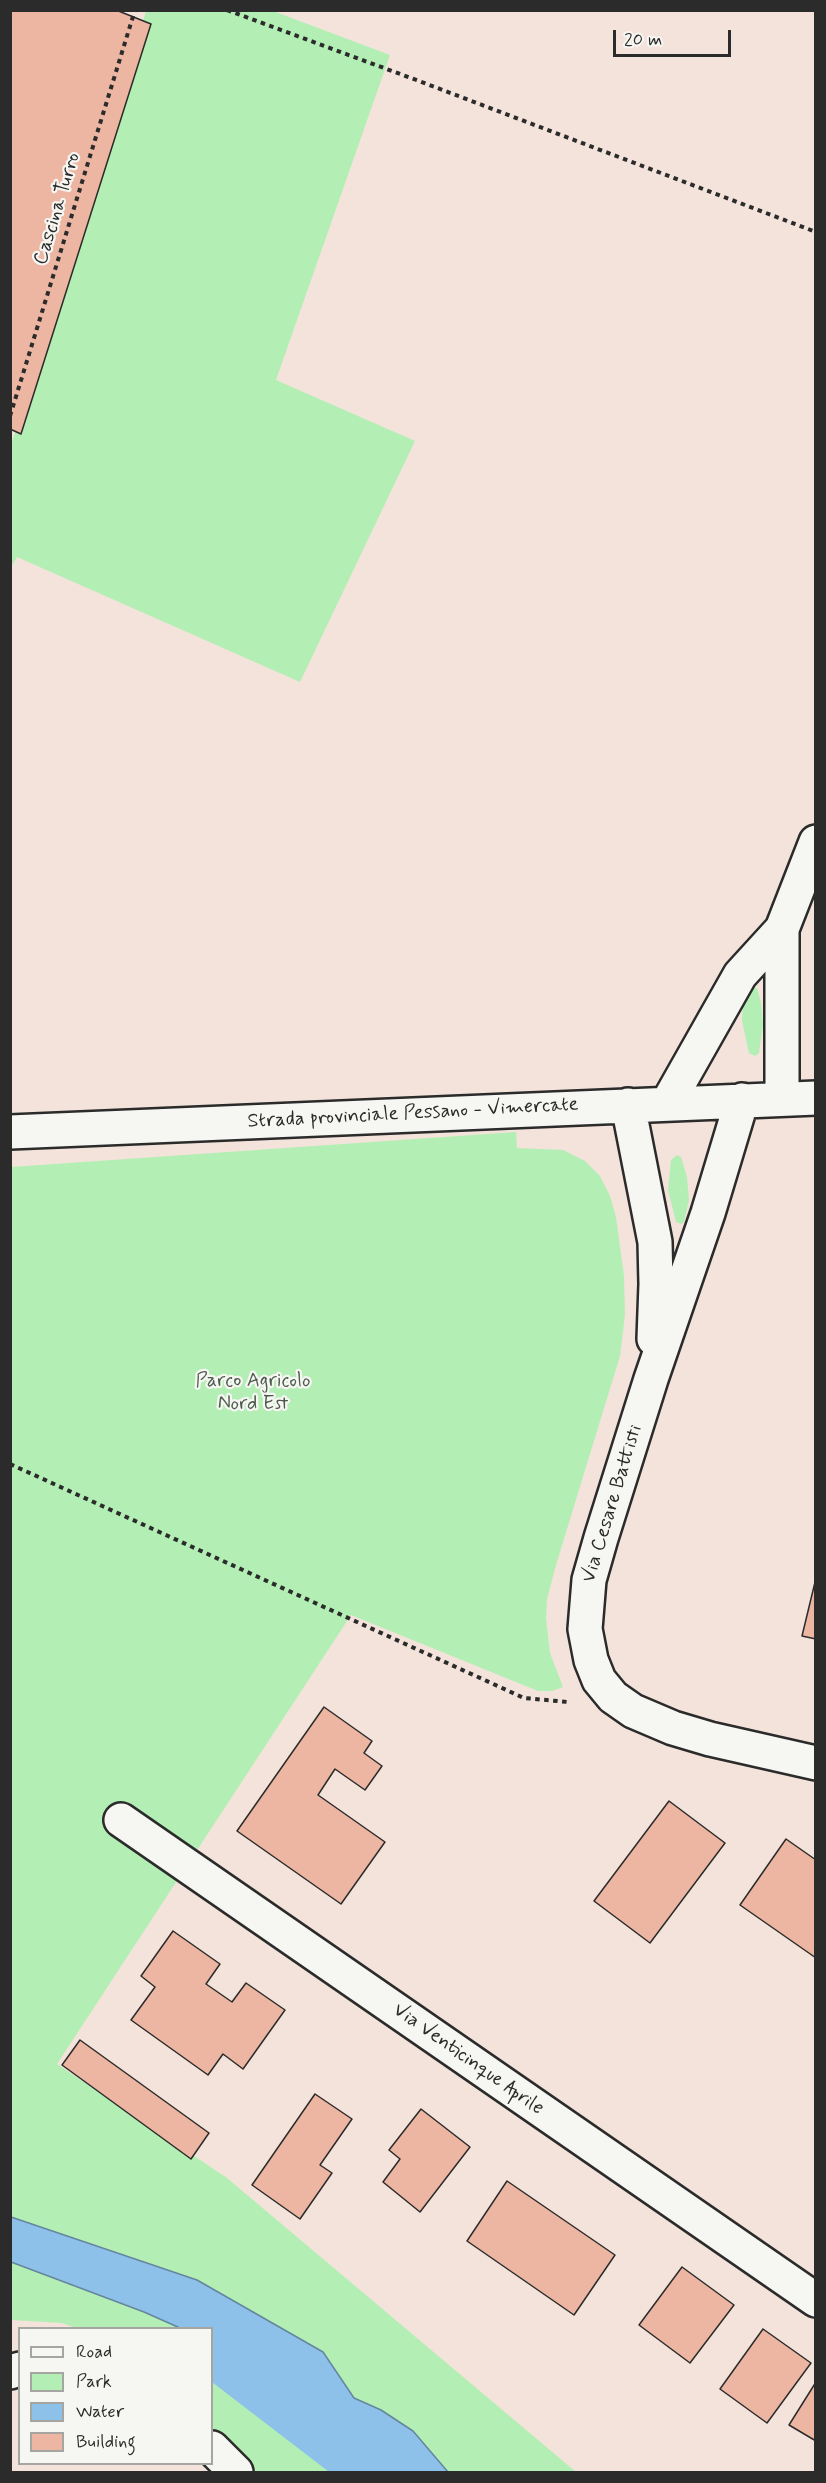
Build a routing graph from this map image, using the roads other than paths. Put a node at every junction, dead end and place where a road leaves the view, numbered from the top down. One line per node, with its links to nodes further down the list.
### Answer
1 (816, 842): 2 (street)
2 (782, 929): 4 (street); 6 (street)
3 (816, 1098): 4 (street, Strada provinciale Pessano - Vimercate)
4 (782, 1099): 5 (street, Strada provinciale Pessano - Vimercate)
5 (742, 1100): 6 (street, Strada provinciale Pessano - Vimercate); 9 (street, Via Cesare Battisti)
6 (668, 1104): 7 (street, Strada provinciale Pessano - Vimercate)
7 (628, 1105): 8 (street, Strada provinciale Pessano - Vimercate); 9 (street, Via Cesare Battisti)
8 (10, 1132)
9 (651, 1379): 10 (street, Via Cesare Battisti)
10 (816, 1763)
11 (121, 1820): 12 (street, Via Venticinque Aprile)
12 (816, 2300)
13 (213, 2449): 14 (street)
14 (236, 2472)

